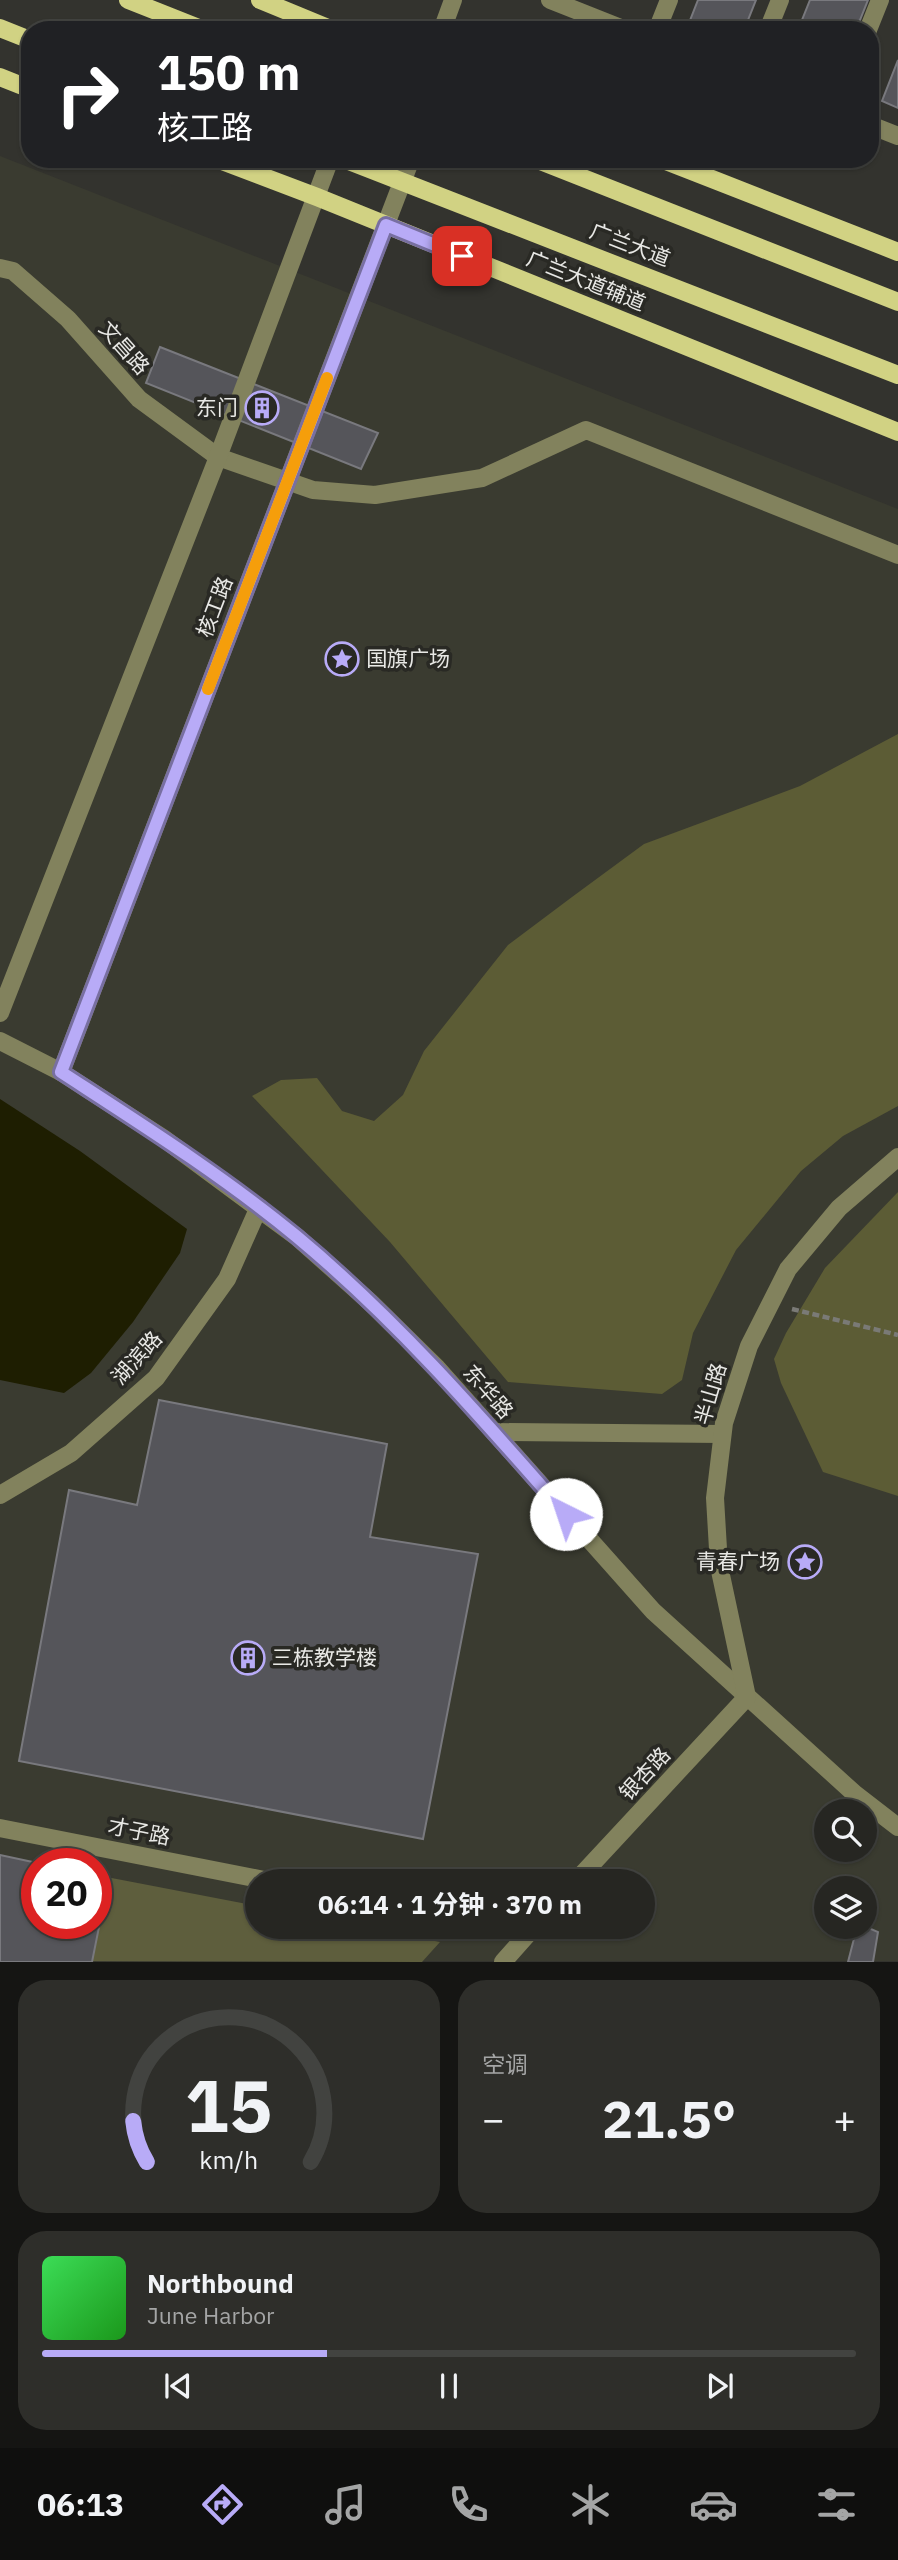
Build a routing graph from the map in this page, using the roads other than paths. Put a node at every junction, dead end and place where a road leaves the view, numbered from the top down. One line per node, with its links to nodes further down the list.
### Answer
1 (128, 0): 8 (main road)
2 (260, 0): 9 (main road)
3 (453, 0): 10 (street)
4 (668, 0): 12 (street)
5 (780, 0): 13 (street)
6 (880, 0): 14 (street)
7 (558, 1): 11 (street)
8 (181, 21)
9 (311, 21)
10 (445, 21)
11 (605, 21)
12 (660, 21)
13 (772, 21)
14 (872, 21)
15 (0, 28): 16 (main road)
16 (21, 36)
17 (0, 78): 18 (main road)
18 (21, 86)
19 (879, 129): 20 (street)
20 (898, 136)
21 (241, 168): 28 (main road, 广兰大道辅道)
22 (327, 168): 28 (street)
23 (367, 168): 27 (main road, 广兰大道)
24 (408, 168): 27 (street, 核工路)
25 (559, 168): 32 (main road)
26 (684, 168): 30 (main road)
27 (403, 182): 29 (street, 核工路); 33 (main road, 广兰大道)
28 (317, 197): 29 (main road, 广兰大道辅道); 35 (street)
29 (386, 225): 34 (main road, 广兰大道辅道); 36 (street, 核工路)
30 (898, 252)
31 (0, 268): 35 (street, 文昌路)
32 (898, 302)
33 (898, 374)
34 (898, 432)
35 (218, 457): 36 (street, 文昌路); 38 (street)
36 (288, 482): 37 (street, 文昌路); 40 (street, 核工路)
37 (898, 555)
38 (0, 1013)
39 (0, 1041): 40 (street, 东华路)
40 (61, 1072): 42 (street, 东华路)
41 (898, 1157): 44 (street, 半山路)
42 (259, 1207): 43 (street, 东华路); 45 (street, 湖滨路)
43 (494, 1432): 44 (street); 46 (street, 东华路)
44 (722, 1434): 46 (street, 半山路)
45 (0, 1495)
46 (747, 1697): 47 (street, 东华路); 49 (street, 银杏路)
47 (898, 1827)
48 (0, 1828): 50 (street, 才子路)
49 (587, 1869)
50 (245, 1876)
51 (524, 1939): 52 (street)
52 (503, 1962)

